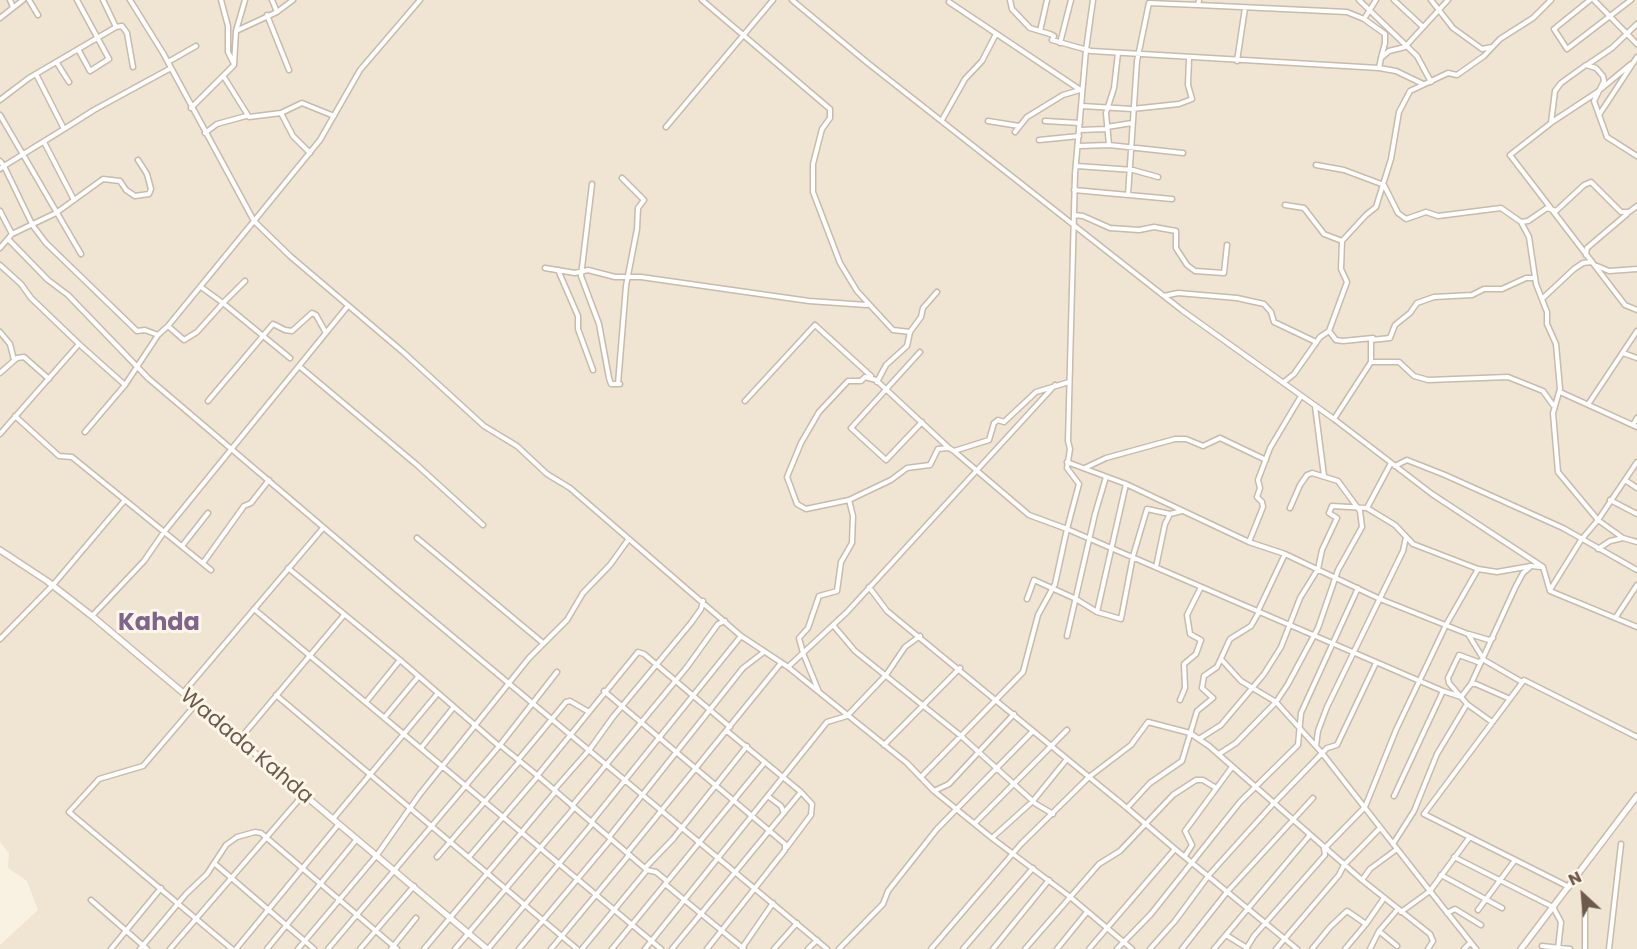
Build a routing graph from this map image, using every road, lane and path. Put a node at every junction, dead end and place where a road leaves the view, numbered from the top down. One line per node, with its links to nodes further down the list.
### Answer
1 (10, 0): 30 (street)
2 (23, 0): 30 (street)
3 (29, 0): 35 (street)
4 (77, 0): 48 (street)
5 (103, 0): 41 (street)
6 (130, 0): 62 (street)
7 (221, 0): 65 (street)
8 (245, 0): 43 (street)
9 (272, 0): 34 (street)
10 (293, 0): 34 (street)
11 (420, 0): 86 (street)
12 (702, 0): 46 (street)
13 (773, 0): 46 (street)
14 (792, 0): 88 (street)
15 (1010, 0): 44 (street)
16 (1047, 0): 44 (street)
17 (1071, 0): 49 (street)
18 (1094, 0): 55 (street)
19 (1359, 0): 33 (street)
20 (1376, 0): 33 (street)
21 (1394, 0): 42 (street)
22 (1431, 0): 32 (street)
23 (1448, 0): 32 (street)
24 (1551, 0): 53 (street)
25 (1590, 0): 37 (street)
26 (1594, 0): 37 (street)
27 (1632, 0): 37 (street)
28 (949, 2): 47 (street)
29 (1199, 2): 31 (street); 57 (street)
30 (14, 7): 38 (street)
31 (1245, 8): 39 (street); 61 (street)
32 (1440, 8): 42 (street); 53 (street)
33 (1369, 9): 39 (street); 52 (street)
34 (277, 12): 36 (street)
35 (38, 15)
36 (267, 15): 43 (street); 70 (street)
37 (1610, 17): 45 (street)
38 (0, 18)
39 (1364, 19): 60 (street)
40 (1637, 24): 45 (street)
41 (116, 27): 48 (street); 67 (street)
42 (1423, 27): 52 (street)
43 (236, 31): 65 (street)
44 (1040, 31): 49 (street)
45 (1626, 33): 50 (street); 66 (street)
46 (744, 34): 95 (street); 156 (street)
47 (996, 34): 76 (street); 88 (street)
48 (98, 38): 54 (street); 54 (street)
49 (1060, 43): 55 (street)
50 (1637, 44)
51 (196, 46): 62 (street)
52 (1405, 46): 60 (street); 74 (street)
53 (1492, 47): 74 (street)
54 (78, 49): 63 (street)
55 (1086, 50): 56 (street); 76 (street)
56 (1118, 53): 57 (street); 80 (street)
57 (1139, 56): 59 (street); 82 (street)
58 (1637, 57): 64 (street)
59 (1189, 58): 61 (street); 82 (street)
60 (1381, 58): 69 (street)
61 (1237, 61): 69 (street)
62 (168, 62): 68 (street)
63 (57, 63): 71 (street); 73 (street)
64 (1631, 64): 77 (street); 87 (street)
65 (234, 65): 72 (street)
66 (1586, 65): 77 (street); 93 (street)
67 (133, 67)
68 (171, 68): 81 (street); 97 (street)
69 (1379, 68): 75 (street)
70 (289, 70)
71 (36, 74): 78 (street); 97 (street)
72 (224, 77): 81 (street); 85 (street)
73 (69, 82)
74 (1431, 82): 75 (street)
75 (1424, 84): 119 (street)
76 (1081, 90): 79 (street); 94 (street)
77 (1596, 93): 87 (street); 93 (street)
78 (0, 100)
79 (1082, 106): 80 (street); 91 (street)
80 (1108, 106): 82 (street); 96 (street)
81 (191, 108): 99 (street)
82 (1132, 109): 92 (street)
83 (281, 113): 85 (street); 86 (street); 106 (street)
84 (0, 115): 108 (street)
85 (246, 116): 99 (street)
86 (334, 116): 106 (street)
87 (1599, 116): 109 (street)
88 (942, 120): 134 (street)
89 (988, 121): 94 (street)
90 (1044, 121): 91 (street)
91 (1080, 123): 100 (street)
92 (1132, 123): 96 (street); 105 (street)
93 (1551, 123): 126 (street)
94 (1019, 126): 98 (street)
95 (666, 127)
96 (1107, 128): 100 (street); 103 (street)
97 (64, 129): 102 (street)
98 (1015, 132)
99 (205, 133): 131 (street)
100 (1079, 133): 101 (street); 104 (street)
101 (1039, 140)
102 (44, 142): 108 (street); 123 (street)
103 (1109, 145): 104 (street); 105 (street)
104 (1079, 146): 113 (street)
105 (1132, 146): 107 (street); 115 (street)
106 (310, 153): 131 (street)
107 (1183, 153)
108 (23, 155): 114 (street); 129 (street)
109 (1637, 156)
110 (0, 160): 114 (street)
111 (138, 160): 123 (street)
112 (1316, 165): 119 (street)
113 (1077, 166): 115 (street); 120 (street)
114 (2, 168): 133 (street)
115 (1129, 169): 116 (street); 121 (street)
116 (1158, 177)
117 (622, 178): 148 (street)
118 (592, 184): 147 (street)
119 (1384, 185): 132 (street); 137 (street)
120 (1074, 190): 121 (street); 130 (street)
121 (1128, 195): 122 (street)
122 (1172, 199)
123 (74, 200): 129 (street)
124 (1285, 205): 137 (street)
125 (1637, 206): 128 (street)
126 (1551, 209): 128 (street); 132 (street); 141 (street)
127 (0, 212): 135 (street)
128 (1629, 212): 141 (street)
129 (56, 213): 133 (street); 140 (street)
130 (1074, 215): 134 (street); 138 (street)
131 (254, 221): 151 (street); 157 (street)
132 (1521, 222): 149 (street)
133 (33, 226): 135 (street); 165 (street)
134 (1074, 227): 153 (street); 183 (street)
135 (12, 234): 136 (street)
136 (8, 239): 139 (street); 177 (street)
137 (1341, 241): 160 (street)
138 (1227, 245)
139 (0, 248)
140 (81, 254)
141 (1586, 255): 142 (street)
142 (1591, 262): 145 (street); 154 (street); 158 (street)
143 (0, 265): 169 (street)
144 (545, 268): 146 (street)
145 (1637, 269)
146 (558, 270): 147 (street); 178 (street)
147 (581, 272): 148 (street); 148 (street)
148 (628, 277): 156 (street)
149 (1535, 278): 154 (street); 167 (street)
150 (245, 281): 155 (street)
151 (201, 287): 155 (street); 159 (street)
152 (937, 292): 163 (street)
153 (1163, 296): 168 (street); 184 (street)
154 (1543, 298): 188 (street)
155 (223, 303): 159 (street); 166 (street)
156 (867, 305): 163 (street)
157 (347, 306): 164 (street); 236 (street)
158 (1637, 310)
159 (168, 326): 165 (street)
160 (1329, 331): 167 (street); 168 (street)
161 (1637, 331): 171 (street)
162 (0, 332): 174 (street)
163 (910, 332): 182 (street)
164 (326, 333): 166 (street); 176 (street)
165 (158, 335): 177 (street)
166 (262, 336): 172 (street); 190 (street)
167 (1373, 338): 175 (street)
168 (1316, 342): 184 (street)
169 (79, 344): 181 (street); 186 (street)
170 (920, 352): 187 (street)
171 (1623, 352): 173 (street); 192 (street)
172 (290, 358)
173 (1637, 358)
174 (14, 360): 179 (street); 181 (street)
175 (1371, 362): 193 (street); 197 (street)
176 (299, 366): 203 (street); 228 (street)
177 (139, 367): 186 (street); 203 (street)
178 (593, 370)
179 (0, 373)
180 (871, 376): 182 (street); 191 (street); 218 (street)
181 (49, 379): 195 (street)
182 (877, 382): 187 (street)
183 (1069, 382): 185 (street); 206 (street)
184 (1284, 382): 189 (street)
185 (1055, 384): 204 (street); 210 (street)
186 (125, 386): 200 (street)
187 (886, 391): 198 (street); 198 (street)
188 (1560, 392): 192 (street); 193 (street)
189 (1301, 396): 194 (street); 205 (street)
190 (208, 401)
191 (745, 401)
192 (1589, 403): 199 (street)
193 (1554, 405): 227 (street)
194 (1315, 406): 197 (street); 212 (street)
195 (15, 416): 201 (street); 217 (street)
196 (1637, 418): 199 (street)
197 (1334, 419): 208 (street)
198 (922, 422): 202 (street)
199 (1635, 426)
200 (85, 432)
201 (0, 434)
202 (949, 448): 204 (street); 218 (street)
203 (233, 449): 213 (street); 231 (street)
204 (954, 451): 210 (street)
205 (1266, 460): 209 (street); 238 (street)
206 (1067, 462): 209 (street); 230 (street)
207 (1637, 462): 214 (street)
208 (1393, 464): 222 (street); 237 (street); 249 (street)
209 (1084, 468): 211 (street)
210 (976, 469): 230 (street); 258 (street)
211 (1107, 476): 215 (street); 234 (street)
212 (1324, 476): 220 (street); 221 (street)
213 (269, 480): 229 (street); 246 (street)
214 (1625, 480): 216 (street); 219 (street)
215 (1126, 484): 223 (street); 241 (street)
216 (1637, 488)
217 (126, 500): 231 (street); 256 (street)
218 (849, 500): 292 (street)
219 (1610, 500): 226 (street); 227 (street)
220 (1357, 506): 222 (street); 251 (street); 255 (street)
221 (1290, 508)
222 (1367, 508): 233 (street)
223 (1182, 511): 225 (street); 238 (street)
224 (208, 513): 240 (street)
225 (1170, 514): 245 (street); 248 (street)
226 (1637, 514)
227 (1598, 520): 235 (street); 237 (street)
228 (483, 525)
229 (323, 528): 250 (street); 309 (street)
230 (1067, 529): 234 (street); 261 (street)
231 (164, 532): 240 (street); 275 (street)
232 (417, 537): 289 (street)
233 (1407, 537): 252 (street); 267 (street)
234 (1090, 538): 241 (street); 266 (street)
235 (1623, 538): 239 (street); 242 (street)
236 (628, 540): 268 (street); 289 (street)
237 (1581, 540): 242 (street); 263 (street)
238 (1249, 542): 244 (street)
239 (1637, 542)
240 (182, 546): 246 (street)
241 (1111, 547): 245 (street); 273 (street)
242 (1599, 549): 254 (street)
243 (0, 550): 256 (main road, Wadada Kahda)
244 (1285, 554): 251 (street); 272 (street)
245 (1133, 556): 248 (street); 273 (street)
246 (202, 563): 253 (street)
247 (1531, 566): 249 (street); 252 (street); 287 (street)
248 (1156, 567): 259 (street)
249 (1543, 567): 263 (street)
250 (288, 568): 270 (street); 274 (street)
251 (1317, 569): 255 (street); 279 (street)
252 (1478, 569): 280 (street)
253 (211, 570)
254 (1637, 570)
255 (1335, 577): 260 (street); 286 (street)
256 (53, 585): 275 (main road, Wadada Kahda); 288 (street)
257 (1637, 585): 262 (street)
258 (869, 587): 278 (street); 284 (street)
259 (1201, 587): 272 (street); 322 (street)
260 (1358, 588): 267 (street); 290 (street)
261 (1052, 590): 265 (street); 266 (street); 320 (street)
262 (1632, 590): 264 (street); 276 (street)
263 (1550, 591): 276 (street)
264 (1637, 593)
265 (1027, 599)
266 (1076, 599): 273 (street); 285 (street)
267 (1380, 599): 280 (street); 293 (street)
268 (703, 601): 269 (street); 271 (street)
269 (708, 606): 271 (street); 277 (street)
270 (254, 609): 294 (street); 314 (street)
271 (701, 609): 300 (street)
272 (1259, 611): 279 (street); 295 (street)
273 (1097, 612)
274 (344, 615): 294 (street); 296 (street)
275 (92, 616): 314 (main road, Wadada Kahda)
276 (1616, 617): 281 (street)
277 (725, 621): 283 (street); 306 (street)
278 (833, 625): 292 (street); 304 (street)
279 (1289, 625): 286 (street); 311 (street)
280 (1446, 625): 282 (street); 307 (street)
281 (1637, 627)
282 (1468, 634): 287 (street); 297 (street)
283 (741, 636): 291 (street); 318 (street)
284 (920, 636): 302 (street); 304 (street)
285 (1067, 636)
286 (1314, 637): 290 (street); 325 (street)
287 (1494, 638): 297 (street)
288 (0, 639)
289 (543, 643): 309 (street)
290 (1332, 644): 293 (street); 341 (street)
291 (764, 652): 298 (street); 331 (street)
292 (803, 653): 301 (street); 316 (street)
293 (1354, 653): 299 (street); 356 (street)
294 (310, 654): 317 (street); 323 (street)
295 (1221, 659): 311 (street); 346 (street)
296 (400, 660): 305 (street); 323 (street)
297 (1484, 660): 308 (street); 310 (street); 319 (street)
298 (781, 663): 301 (street); 340 (street)
299 (1376, 663): 307 (street); 361 (street)
300 (656, 666): 306 (street); 312 (street); 329 (street)
301 (788, 667): 316 (street)
302 (960, 668): 320 (street); 328 (street)
303 (557, 672): 324 (street)
304 (886, 675): 328 (street); 335 (street)
305 (418, 677): 315 (street); 334 (street)
306 (674, 681): 318 (street); 338 (street)
307 (1420, 682): 313 (street); 398 (street)
308 (1522, 682): 321 (street); 348 (street)
309 (510, 684): 324 (street); 339 (street)
310 (1471, 684): 319 (street); 321 (street)
311 (1252, 687): 325 (street); 350 (street)
312 (604, 691): 329 (street); 332 (street)
313 (1443, 691): 319 (street); 387 (street)
314 (183, 693): 326 (main road, Wadada Kahda)
315 (438, 693): 330 (street); 344 (street)
316 (820, 693): 335 (street)
317 (276, 695): 351 (street); 371 (street)
318 (693, 696): 331 (street); 349 (street)
319 (1461, 697): 327 (street)
320 (998, 699): 333 (street); 347 (street)
321 (1510, 699): 337 (street)
322 (1180, 700)
323 (366, 702): 334 (street)
324 (534, 702): 336 (street); 353 (street)
325 (1276, 702): 341 (street); 362 (street)
326 (196, 704): 351 (main road, Wadada Kahda); 461 (street)
327 (1467, 704): 337 (street); 424 (street)
328 (923, 706): 347 (street); 352 (street)
329 (622, 707): 338 (street); 358 (street)
330 (453, 708): 339 (street); 357 (street)
331 (710, 711): 340 (street); 360 (street)
332 (589, 712): 336 (street); 345 (street)
333 (1014, 714): 343 (street); 359 (street)
334 (385, 717): 344 (street)
335 (847, 717): 352 (street); 375 (street)
336 (553, 718): 345 (street); 364 (street)
337 (1492, 722): 420 (street)
338 (639, 723): 349 (street); 366 (street)
339 (476, 727): 353 (street); 368 (street)
340 (728, 729): 354 (street); 370 (street)
341 (1300, 729): 356 (street); 381 (street)
342 (1067, 730): 355 (street)
343 (1033, 731): 355 (street); 369 (street)
344 (403, 732): 357 (street); 371 (street)
345 (571, 733): 358 (street); 372 (street)
346 (1190, 733): 350 (street); 374 (street); 399 (street)
347 (961, 736): 359 (street); 373 (street)
348 (1637, 737)
349 (658, 738): 360 (street); 376 (street)
350 (1199, 740): 362 (street)
351 (238, 741): 385 (main road, Wadada Kahda)
352 (884, 745): 373 (street)
353 (500, 746): 364 (street); 378 (street)
354 (747, 746): 365 (street); 379 (street)
355 (1052, 747): 363 (street); 377 (street)
356 (1316, 747): 361 (street)
357 (421, 748): 368 (street)
358 (590, 749): 366 (street); 382 (street)
359 (978, 752): 369 (street); 383 (street)
360 (676, 753): 370 (street); 386 (street)
361 (1322, 753): 394 (street); 398 (street)
362 (1218, 755): 367 (street)
363 (1067, 759): 374 (street); 392 (street)
364 (518, 761): 372 (street); 391 (street)
365 (765, 762): 375 (street); 393 (street)
366 (609, 764): 376 (street); 396 (street)
367 (1232, 766): 380 (street); 381 (street)
368 (442, 767): 378 (street); 395 (street)
369 (996, 768): 377 (street); 397 (street)
370 (696, 769): 379 (street); 400 (street)
371 (368, 775): 395 (street); 405 (street)
372 (538, 776): 382 (street); 403 (street)
373 (921, 777): 383 (street)
374 (1089, 777): 399 (street); 402 (street)
375 (785, 778): 384 (street); 389 (street)
376 (625, 780): 386 (street); 407 (street)
377 (1014, 784): 392 (street); 408 (street)
378 (466, 785): 391 (street); 411 (street)
379 (715, 786): 393 (street); 412 (street)
380 (1216, 788): 409 (street); 434 (street)
381 (1255, 788): 394 (street); 441 (street)
382 (555, 791): 396 (street); 414 (street)
383 (934, 791): 397 (street)
384 (801, 792): 401 (street); 426 (street)
385 (303, 795): 405 (main road, Wadada Kahda); 417 (street)
386 (644, 795): 400 (street); 418 (street)
387 (1394, 796)
388 (1637, 796): 460 (main road)
389 (769, 797): 401 (street); 404 (street)
390 (1313, 798): 406 (street)
391 (484, 801): 403 (street); 422 (street)
392 (1033, 801): 402 (street); 419 (street)
393 (734, 802): 404 (street); 423 (street)
394 (1273, 804): 406 (street); 450 (street)
395 (411, 807): 411 (street); 433 (street)
396 (573, 807): 407 (street); 427 (street)
397 (957, 807): 408 (street); 543 (street)
398 (1365, 807): 413 (street); 429 (street)
399 (1127, 808): 409 (street)
400 (662, 811): 412 (street); 431 (street)
401 (785, 813): 415 (street)
402 (1054, 814): 432 (street)
403 (503, 817): 414 (street); 436 (street)
404 (752, 817): 415 (street); 438 (street)
405 (332, 820): 410 (main road, Wadada Kahda)
406 (1291, 820): 416 (street); 465 (street)
407 (593, 822): 418 (street); 442 (street)
408 (975, 823): 419 (street)
409 (1145, 824): 428 (street); 467 (street)
410 (338, 825): 421 (main road, Wadada Kahda); 445 (street)
411 (431, 827): 422 (street); 447 (street)
412 (682, 828): 423 (street); 446 (street)
413 (1380, 828): 424 (street); 443 (street)
414 (522, 832): 427 (street); 448 (street)
415 (771, 832): 426 (street); 449 (street)
416 (1309, 836): 429 (street); 477 (street)
417 (266, 837): 440 (street); 445 (street); 452 (street)
418 (610, 838): 431 (street); 454 (street)
419 (992, 838): 432 (street)
420 (1469, 838): 437 (street); 439 (street)
421 (357, 839): 433 (main road, Wadada Kahda); 458 (street)
422 (450, 842): 435 (street); 436 (street)
423 (699, 843): 438 (street); 457 (street)
424 (1393, 844): 430 (street)
425 (1621, 844): 567 (street)
426 (786, 847): 462 (street)
427 (541, 848): 442 (street); 463 (street)
428 (1175, 849): 434 (street); 498 (street)
429 (1324, 849): 443 (street); 493 (street)
430 (1397, 849): 456 (street); 464 (street)
431 (628, 854): 446 (street); 466 (street)
432 (1014, 854): 444 (street); 544 (street)
433 (377, 855): 447 (main road, Wadada Kahda); 471 (street)
434 (1185, 856): 441 (street)
435 (437, 857)
436 (469, 857): 448 (street)
437 (1454, 857): 451 (street); 453 (street)
438 (718, 858): 449 (street); 469 (street)
439 (1515, 860): 453 (street); 460 (street)
440 (214, 863): 452 (street); 474 (street)
441 (1192, 863): 450 (street); 510 (street)
442 (559, 864): 454 (street); 475 (street)
443 (1344, 865): 456 (street); 506 (street)
444 (1033, 868): 455 (street); 545 (street)
445 (302, 869): 458 (street); 481 (street)
446 (646, 869): 457 (street); 482 (street)
447 (396, 870): 459 (main road, Wadada Kahda); 487 (street)
448 (487, 873): 463 (street); 489 (street)
449 (735, 873): 462 (street); 486 (street)
450 (1209, 875): 465 (street); 552 (street)
451 (1441, 875): 464 (street); 472 (street)
452 (231, 879): 481 (street); 490 (street)
453 (1502, 879): 472 (street); 476 (street)
454 (578, 880): 466 (street); 491 (street)
455 (1048, 880): 467 (street); 546 (street)
456 (1362, 880): 468 (street)
457 (666, 882): 469 (street); 497 (street)
458 (321, 883): 471 (street); 496 (street)
459 (414, 885): 489 (main road, Wadada Kahda); 501 (street)
460 (1569, 887): 476 (main road)
461 (161, 888): 474 (street); 499 (street)
462 (754, 888): 473 (street); 500 (street)
463 (507, 889): 475 (street); 503 (street)
464 (1430, 891): 479 (street); 485 (street)
465 (1227, 892): 477 (street); 553 (street)
466 (596, 895): 482 (street); 505 (street)
467 (1069, 896): 484 (street); 547 (street)
468 (1384, 898): 479 (street); 494 (street)
469 (686, 899): 486 (street); 509 (street)
470 (91, 900): 499 (street)
471 (339, 900): 487 (street); 508 (street)
472 (1487, 900): 478 (street); 480 (street)
473 (773, 903): 492 (street); 539 (street)
474 (178, 904): 490 (street); 512 (street)
475 (525, 905): 491 (street); 529 (street)
476 (1553, 907): 516 (street); 564 (main road)
477 (1248, 908): 493 (street); 504 (street)
478 (1502, 908)
479 (1400, 910): 502 (street); 561 (street)
480 (1478, 910)
481 (268, 911): 496 (street); 521 (street)
482 (614, 911): 497 (street); 533 (street)
483 (1585, 911): 566 (street)
484 (1087, 912): 498 (street); 548 (street)
485 (1447, 913): 495 (street); 511 (street)
486 (701, 914): 500 (street); 537 (street)
487 (356, 915): 501 (street); 525 (street)
488 (416, 918): 515 (street)
489 (452, 918): 503 (main road, Wadada Kahda); 527 (street)
490 (195, 919): 520 (street); 521 (street)
491 (544, 921): 505 (street); 530 (street)
492 (797, 923): 507 (street); 540 (street)
493 (1267, 924): 506 (street); 555 (street)
494 (1366, 924): 558 (street); 559 (street)
495 (1481, 925)
496 (287, 926): 508 (street); 522 (street)
497 (630, 926): 509 (street); 534 (street)
498 (1106, 927): 510 (street); 549 (street)
499 (127, 930): 512 (street); 517 (street)
500 (720, 930): 538 (street); 539 (street)
501 (375, 931): 515 (street); 526 (street)
502 (1379, 931): 513 (street); 560 (street)
503 (469, 932): 528 (street); 529 (main road, Wadada Kahda)
504 (1226, 935): 554 (street); 555 (street)
505 (562, 936): 531 (street); 532 (street)
506 (1284, 938): 556 (street); 557 (street)
507 (817, 940): 541 (street); 542 (street)
508 (305, 941): 523 (street); 524 (street)
509 (652, 941): 535 (street); 536 (street)
510 (1122, 941): 550 (street); 551 (street)
511 (1470, 943): 562 (street); 563 (street)
512 (142, 944): 518 (street); 519 (street)
513 (1397, 945)
514 (1542, 946): 516 (street)
515 (394, 948)
516 (1558, 948): 565 (street)
517 (111, 949)
518 (140, 949)
519 (147, 949)
520 (170, 949)
521 (234, 949)
522 (267, 949)
523 (298, 949)
524 (314, 949)
525 (328, 949)
526 (360, 949)
527 (424, 949)
528 (455, 949)
529 (488, 949)
530 (519, 949)
531 (551, 949)
532 (577, 949)
533 (582, 949)
534 (612, 949)
535 (645, 949)
536 (661, 949)
537 (672, 949)
538 (707, 949)
539 (743, 949)
540 (774, 949)
541 (808, 949)
542 (827, 949)
543 (839, 949)
544 (931, 949)
545 (963, 949)
546 (993, 949)
547 (1025, 949)
548 (1057, 949)
549 (1089, 949)
550 (1117, 949)
551 (1132, 949)
552 (1150, 949)
553 (1182, 949)
554 (1214, 949)
555 (1246, 949)
556 (1276, 949)
557 (1297, 949)
558 (1312, 949)
559 (1345, 949)
560 (1370, 949)
561 (1428, 949)
562 (1464, 949)
563 (1476, 949)
564 (1521, 949)
565 (1570, 949)
566 (1585, 949)
567 (1609, 949)

